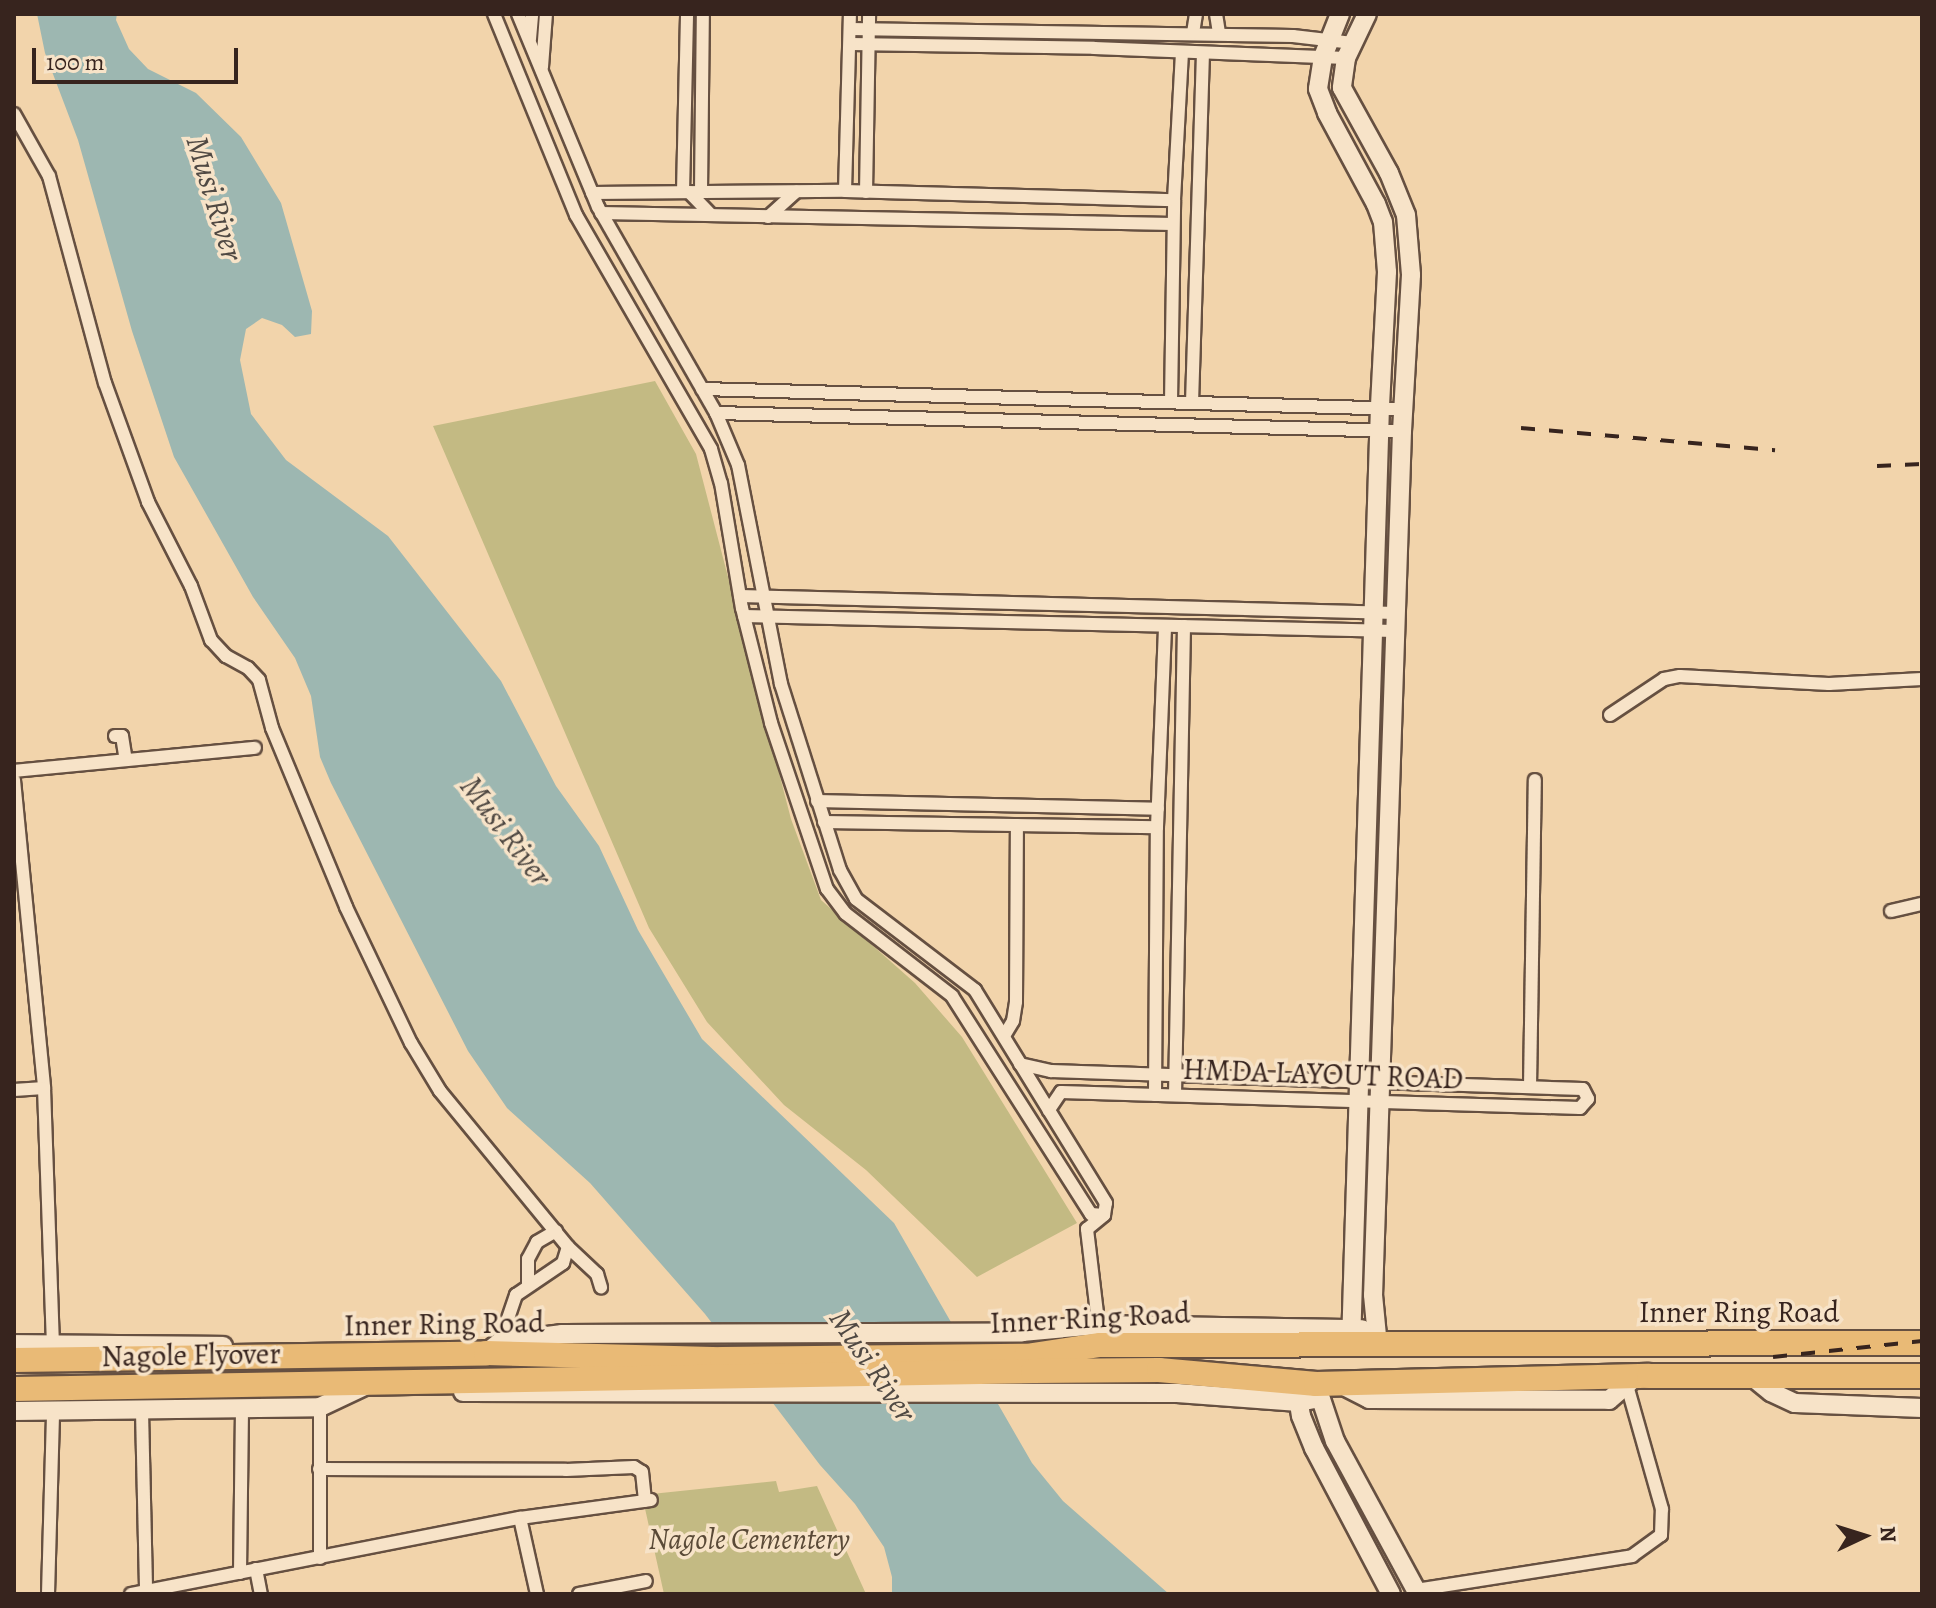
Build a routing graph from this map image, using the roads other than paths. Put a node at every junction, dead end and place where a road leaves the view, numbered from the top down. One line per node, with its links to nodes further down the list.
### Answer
1 (494, 14): 46 (street)
2 (518, 14): 18 (street)
3 (532, 14): 18 (street)
4 (546, 14): 24 (street)
5 (687, 14): 27 (street)
6 (703, 14): 27 (street)
7 (850, 14): 13 (street)
8 (869, 14): 14 (street)
9 (1196, 14): 15 (street)
10 (1216, 14): 16 (street)
11 (1340, 14): 20 (street)
12 (1367, 14): 21 (street)
13 (850, 29): 14 (street); 19 (street)
14 (868, 29): 15 (street); 17 (street)
15 (1193, 33): 16 (street)
16 (1219, 34): 20 (street)
17 (868, 43): 19 (street); 22 (street); 30 (street)
18 (530, 44): 24 (street)
19 (851, 44): 26 (street)
20 (1326, 48): 21 (street); 23 (street); 41 (street)
21 (1350, 51): 42 (street)
22 (1182, 52): 23 (street); 32 (street)
23 (1203, 54): 40 (street)
24 (542, 69): 31 (street)
25 (14, 114): 92 (street)
26 (845, 191): 29 (street); 30 (street)
27 (691, 192): 28 (street); 31 (street); 34 (street)
28 (761, 192): 29 (street); 35 (street)
29 (796, 192): 36 (street)
30 (866, 192): 32 (street)
31 (592, 193): 33 (street)
32 (1174, 200): 37 (street)
33 (601, 213): 34 (street); 38 (street)
34 (711, 215): 35 (street)
35 (733, 216): 36 (street)
36 (768, 217): 37 (street)
37 (1173, 224): 39 (street)
38 (702, 389): 39 (street); 43 (street)
39 (1171, 402): 40 (street)
40 (1192, 403): 41 (street)
41 (1380, 406): 42 (street); 44 (street)
42 (1404, 409): 45 (street)
43 (716, 413): 44 (street); 47 (street)
44 (1379, 429): 45 (street); 48 (street)
45 (1402, 431): 51 (street)
46 (740, 596): 47 (street); 49 (street)
47 (762, 597): 48 (street); 50 (street)
48 (1376, 612): 51 (street); 54 (street)
49 (744, 616): 50 (street); 75 (street)
50 (768, 616): 52 (street); 63 (street)
51 (1396, 622): 54 (street); 81 (street)
52 (1165, 626): 53 (street); 65 (street)
53 (1184, 626): 54 (street); 71 (street)
54 (1374, 632): 80 (street)
55 (1922, 679): 56 (street)
56 (1610, 715)
57 (115, 736): 59 (street)
58 (255, 748): 59 (street)
59 (126, 760): 60 (street)
60 (14, 771)
61 (14, 780): 83 (street)
62 (1535, 780): 82 (street)
63 (817, 801): 64 (street); 66 (street)
64 (882, 802): 65 (street); 67 (street)
65 (1158, 809): 69 (street)
66 (824, 822): 67 (street); 74 (street)
67 (879, 823): 68 (street)
68 (1017, 825): 69 (street); 76 (street)
69 (1157, 827): 70 (street)
70 (1158, 843): 71 (street); 78 (street)
71 (1179, 843): 79 (street)
72 (1922, 904): 73 (street)
73 (1891, 911)
74 (954, 972): 75 (street); 76 (street)
75 (952, 996): 91 (street)
76 (1004, 1036): 77 (street)
77 (1020, 1064): 78 (street); 90 (street)
78 (1155, 1074): 79 (street); 85 (street)
79 (1175, 1075): 80 (street); 86 (street)
80 (1360, 1081): 81 (street); 87 (street)
81 (1381, 1082): 82 (street); 88 (street)
82 (1530, 1087): 89 (street); 89 (street, HMDA LAYOUT ROAD)
83 (44, 1088): 84 (street); 101 (street)
84 (14, 1090)
85 (1155, 1095): 86 (street, HMDA LAYOUT ROAD); 90 (street, HMDA LAYOUT ROAD)
86 (1175, 1095): 87 (street, HMDA LAYOUT ROAD)
87 (1358, 1101): 88 (street, HMDA LAYOUT ROAD); 97 (street)
88 (1380, 1102): 89 (street, HMDA LAYOUT ROAD); 98 (street)
89 (1531, 1106)
90 (1049, 1110): 91 (street)
91 (1104, 1215): 96 (street)
92 (556, 1231): 93 (street); 94 (street)
93 (568, 1247): 94 (street); 95 (street)
94 (528, 1285): 103 (street)
95 (601, 1287)
96 (1099, 1335): 97 (highway, Inner Ring Road); 102 (highway, Inner Ring Road)
97 (1352, 1337): 98 (highway, Inner Ring Road)
98 (1378, 1337): 99 (highway, Inner Ring Road)
99 (1922, 1343)
100 (14, 1344): 101 (street)
101 (53, 1344): 104 (street)
102 (942, 1344): 103 (street); 106 (highway, Inner Ring Road)
103 (493, 1347): 104 (highway, Inner Ring Road); 106 (highway, Inner Ring Road)
104 (261, 1359): 105 (highway, Nagole Flyover)
105 (14, 1360)
106 (726, 1369): 110 (highway, Inner Ring Road); 113 (highway, Inner Ring Road)
107 (1750, 1375): 108 (highway, Inner Ring Road); 109 (highway, Inner Ring Road); 115 (street)
108 (1922, 1376)
109 (1632, 1380): 113 (highway, Inner Ring Road); 127 (street)
110 (408, 1383): 111 (highway, Inner Ring Road); 113 (street)
111 (370, 1384): 112 (highway, Nagole Flyover); 114 (street)
112 (14, 1389)
113 (1314, 1390): 127 (street); 133 (street)
114 (320, 1407): 116 (street); 120 (street)
115 (1922, 1408)
116 (242, 1409): 119 (street); 124 (street)
117 (14, 1411): 118 (street)
118 (53, 1411): 119 (street); 128 (street)
119 (142, 1411): 126 (street)
120 (319, 1469): 121 (street); 122 (street)
121 (520, 1518): 122 (street); 131 (street)
122 (320, 1558): 123 (street)
123 (256, 1569): 124 (street); 130 (street)
124 (240, 1573): 126 (street)
125 (646, 1581): 132 (street)
126 (146, 1591): 129 (street)
127 (1417, 1592)
128 (48, 1594)
129 (131, 1594)
130 (261, 1594)
131 (537, 1594)
132 (579, 1594)
133 (1391, 1594)

